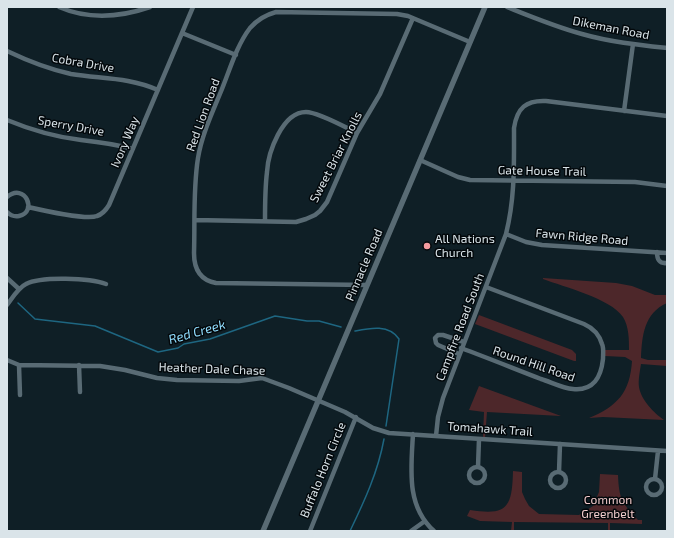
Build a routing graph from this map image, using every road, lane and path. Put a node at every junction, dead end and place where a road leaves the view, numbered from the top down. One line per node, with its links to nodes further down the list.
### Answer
1 (59, 7): 2 (street)
2 (150, 7)
3 (193, 7): 9 (street, Ivory Way)
4 (309, 7): 7 (street)
5 (485, 7): 10 (street, Pinnacle Road)
6 (507, 7): 11 (street, Dikeman Road)
7 (309, 13): 8 (street, Red Lion Road); 14 (street, Red Lion Road)
8 (413, 18): 10 (street, Red Lion Road); 19 (street, Sweet Briar Knolls)
9 (182, 32): 14 (street); 15 (street, Ivory Way)
10 (470, 42): 21 (street, Pinnacle Road)
11 (634, 44): 12 (street, Dikeman Road); 16 (street)
12 (667, 48)
13 (7, 51): 15 (street, Cobra Drive)
14 (236, 55): 27 (street, Red Lion Road)
15 (158, 90): 20 (street, Ivory Way)
16 (624, 111): 17 (street, Campfire Road South); 22 (street, Campfire Road South)
17 (667, 116)
18 (7, 120): 20 (street, Sperry Drive)
19 (357, 133): 28 (street, Sweet Briar Knolls); 28 (street)
20 (133, 149): 25 (street, Ivory Way)
21 (420, 160): 22 (street, Gate House Trail); 35 (street, Pinnacle Road)
22 (514, 180): 23 (street, Gate House Trail); 29 (street, Campfire Road South)
23 (667, 186)
24 (7, 196): 25 (street)
25 (28, 207): 26 (street)
26 (7, 212)
27 (195, 220): 28 (street, Sweet Briar Knolls); 35 (street, Red Lion Road)
28 (265, 221)
29 (506, 234): 30 (street, Fawn Ridge Road); 36 (street, Campfire Road South)
30 (657, 252): 31 (street, Fawn Ridge Road); 32 (street)
31 (667, 253)
32 (667, 263)
33 (7, 278): 37 (street)
34 (106, 284): 37 (street)
35 (367, 285): 47 (street, Pinnacle Road)
36 (486, 287): 39 (street, Campfire Road South); 40 (street, Round Hill Road)
37 (19, 289): 38 (street)
38 (7, 305)
39 (464, 342): 40 (street, Campfire Road South); 41 (street)
40 (462, 348): 41 (street, Campfire Road South)
41 (459, 354): 50 (street, Campfire Road South)
42 (7, 360): 43 (street, Heather Dale Chase)
43 (19, 364): 44 (street, Heather Dale Chase); 46 (street)
44 (79, 365): 45 (street); 47 (street, Heather Dale Chase)
45 (80, 392)
46 (20, 395)
47 (318, 400): 48 (street, Tomahawk Trail); 59 (street, Pinnacle Road)
48 (356, 417): 49 (street, Tomahawk Trail); 60 (street, Buffalo Horn Circle)
49 (413, 434): 50 (street, Tomahawk Trail); 58 (street)
50 (436, 436): 51 (street, Tomahawk Trail)
51 (480, 439): 52 (street, Tomahawk Trail); 55 (street)
52 (560, 444): 53 (street, Tomahawk Trail); 56 (street)
53 (658, 451): 54 (street, Tomahawk Trail); 57 (street)
54 (667, 451)
55 (478, 467)
56 (559, 472)
57 (655, 479)
58 (424, 521): 61 (street); 62 (street)
59 (263, 531)
60 (310, 531)
61 (411, 531)
62 (434, 531)

